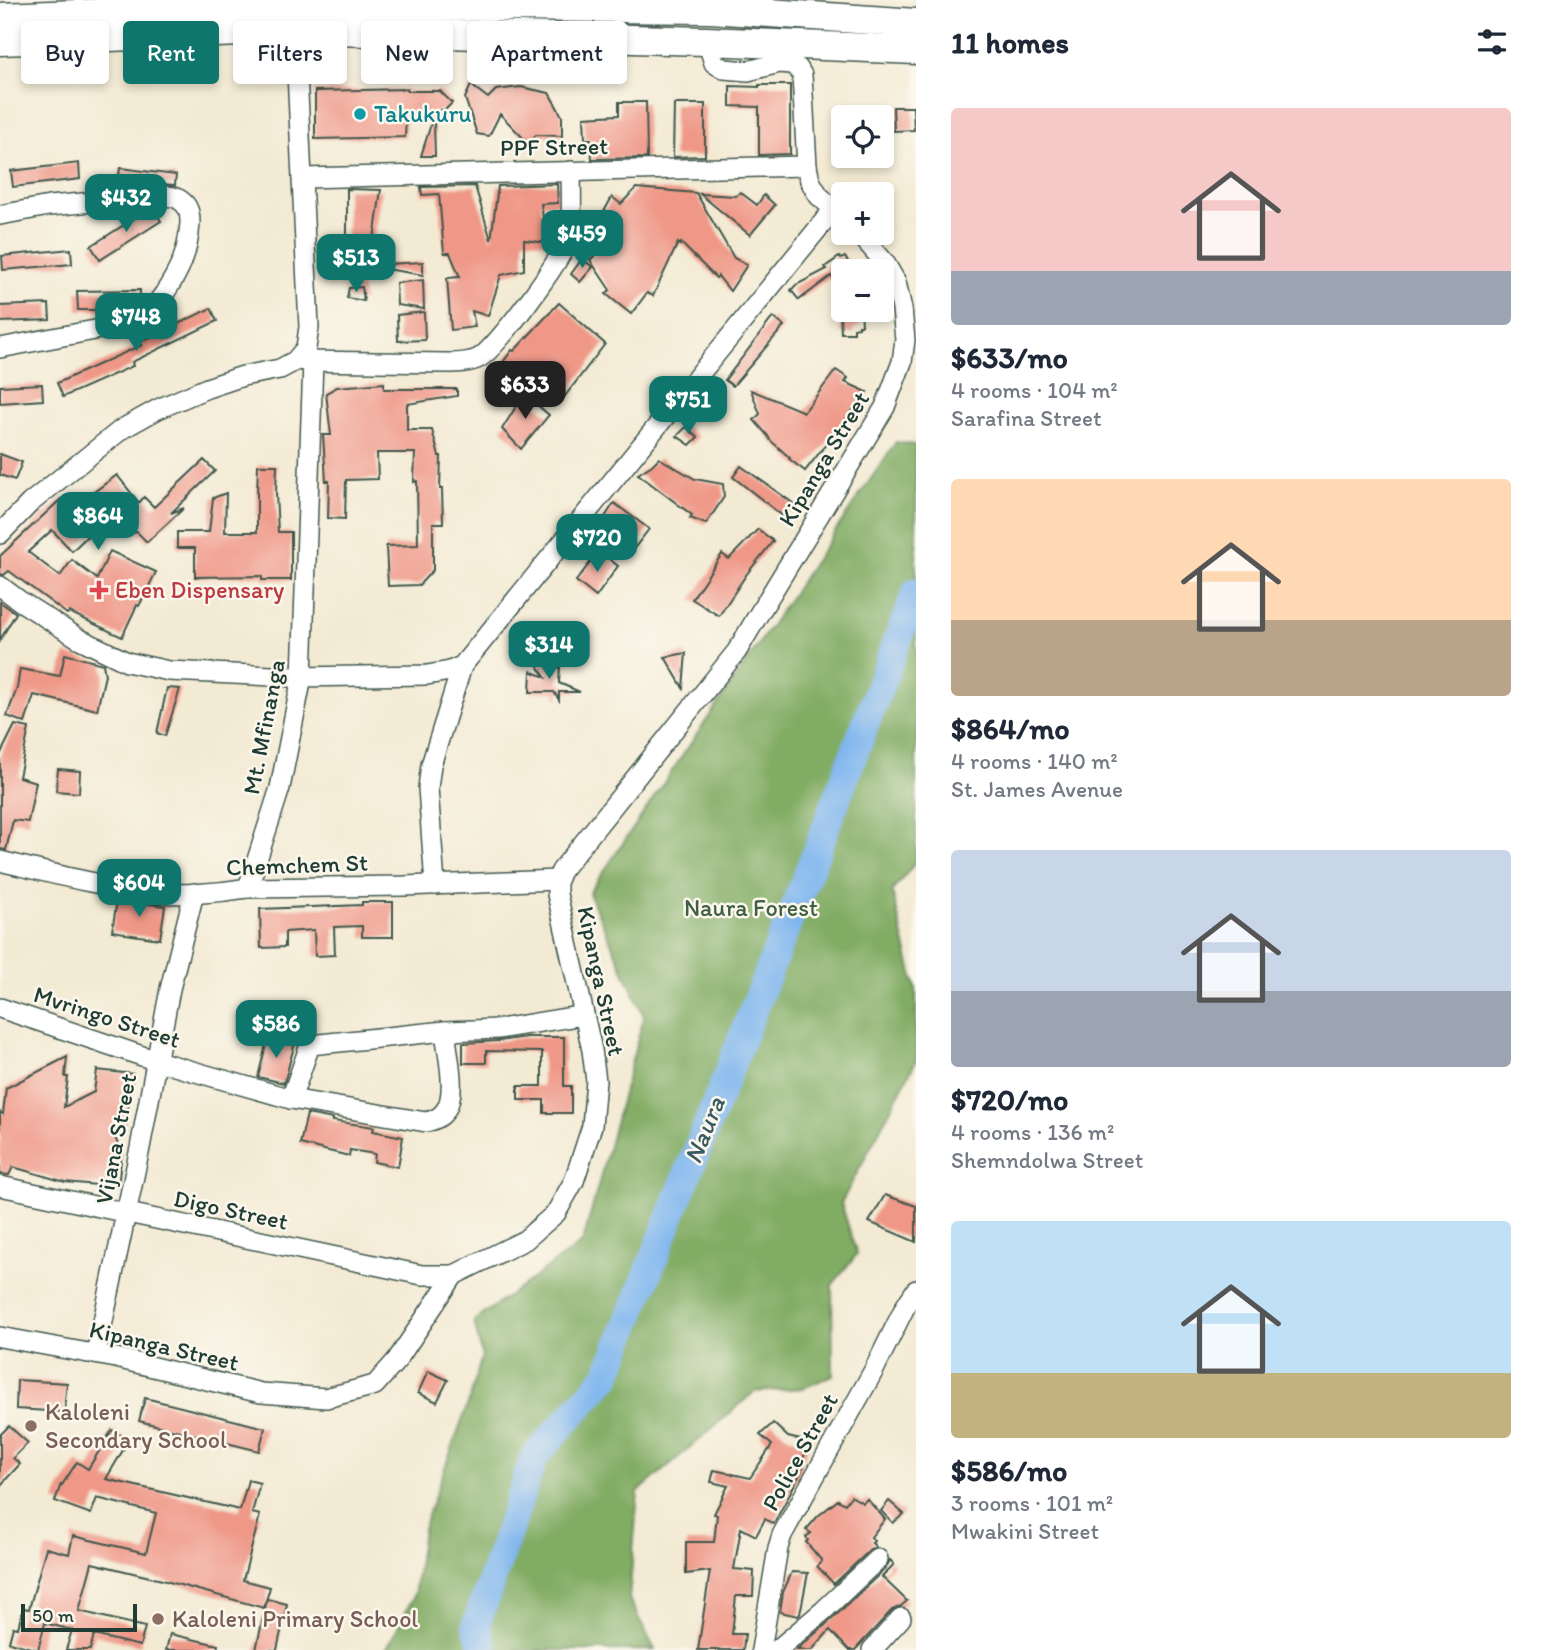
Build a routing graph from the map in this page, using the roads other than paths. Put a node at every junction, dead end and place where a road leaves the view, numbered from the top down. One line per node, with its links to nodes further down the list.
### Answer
1 (711, 4): 2 (highway); 3 (highway)
2 (0, 17)
3 (916, 23)
4 (347, 31): 7 (highway)
5 (233, 32): 6 (highway)
6 (0, 41)
7 (707, 41): 8 (highway); 10 (street)
8 (916, 51)
9 (298, 84): 12 (street)
10 (807, 166): 11 (street, PPF Street); 13 (street)
11 (571, 171): 12 (street, PPF Street); 18 (street)
12 (302, 178): 18 (street)
13 (831, 206)
14 (0, 215): 17 (street)
15 (831, 223): 21 (street)
16 (869, 245): 24 (street, Kipanga Street)
17 (0, 348)
18 (304, 361): 19 (street); 22 (street, Mt. Mfinanga)
19 (0, 534)
20 (0, 586): 22 (street)
21 (456, 669): 22 (street); 25 (street)
22 (302, 677): 26 (street, Mt. Mfinanga)
23 (0, 861): 27 (street, Chemchem St)
24 (557, 880): 25 (street, Chemchem St); 29 (street, Kipanga Street)
25 (435, 885): 26 (street, Chemchem St)
26 (248, 888): 27 (street, Chemchem St)
27 (194, 893): 31 (street, Vijana Street)
28 (0, 1008): 31 (street, Mvringo Street)
29 (584, 1015): 30 (street); 35 (street, Kipanga Street)
30 (445, 1031): 32 (street); 32 (street, Mvringo Street)
31 (157, 1061): 32 (street, Mvringo Street); 34 (street, Vijana Street)
32 (291, 1099)
33 (0, 1186): 34 (street, Digo Street)
34 (127, 1213): 35 (street, Digo Street); 39 (street, Vijana Street)
35 (454, 1275): 39 (street, Kipanga Street)
36 (916, 1290): 37 (street, Police Street)
37 (911, 1305): 42 (street, Police Street)
38 (0, 1336): 39 (street, Kipanga Street)
39 (96, 1354)
40 (878, 1559): 43 (street)
41 (901, 1618): 44 (street)
42 (761, 1650)
43 (777, 1650)
44 (872, 1650)

